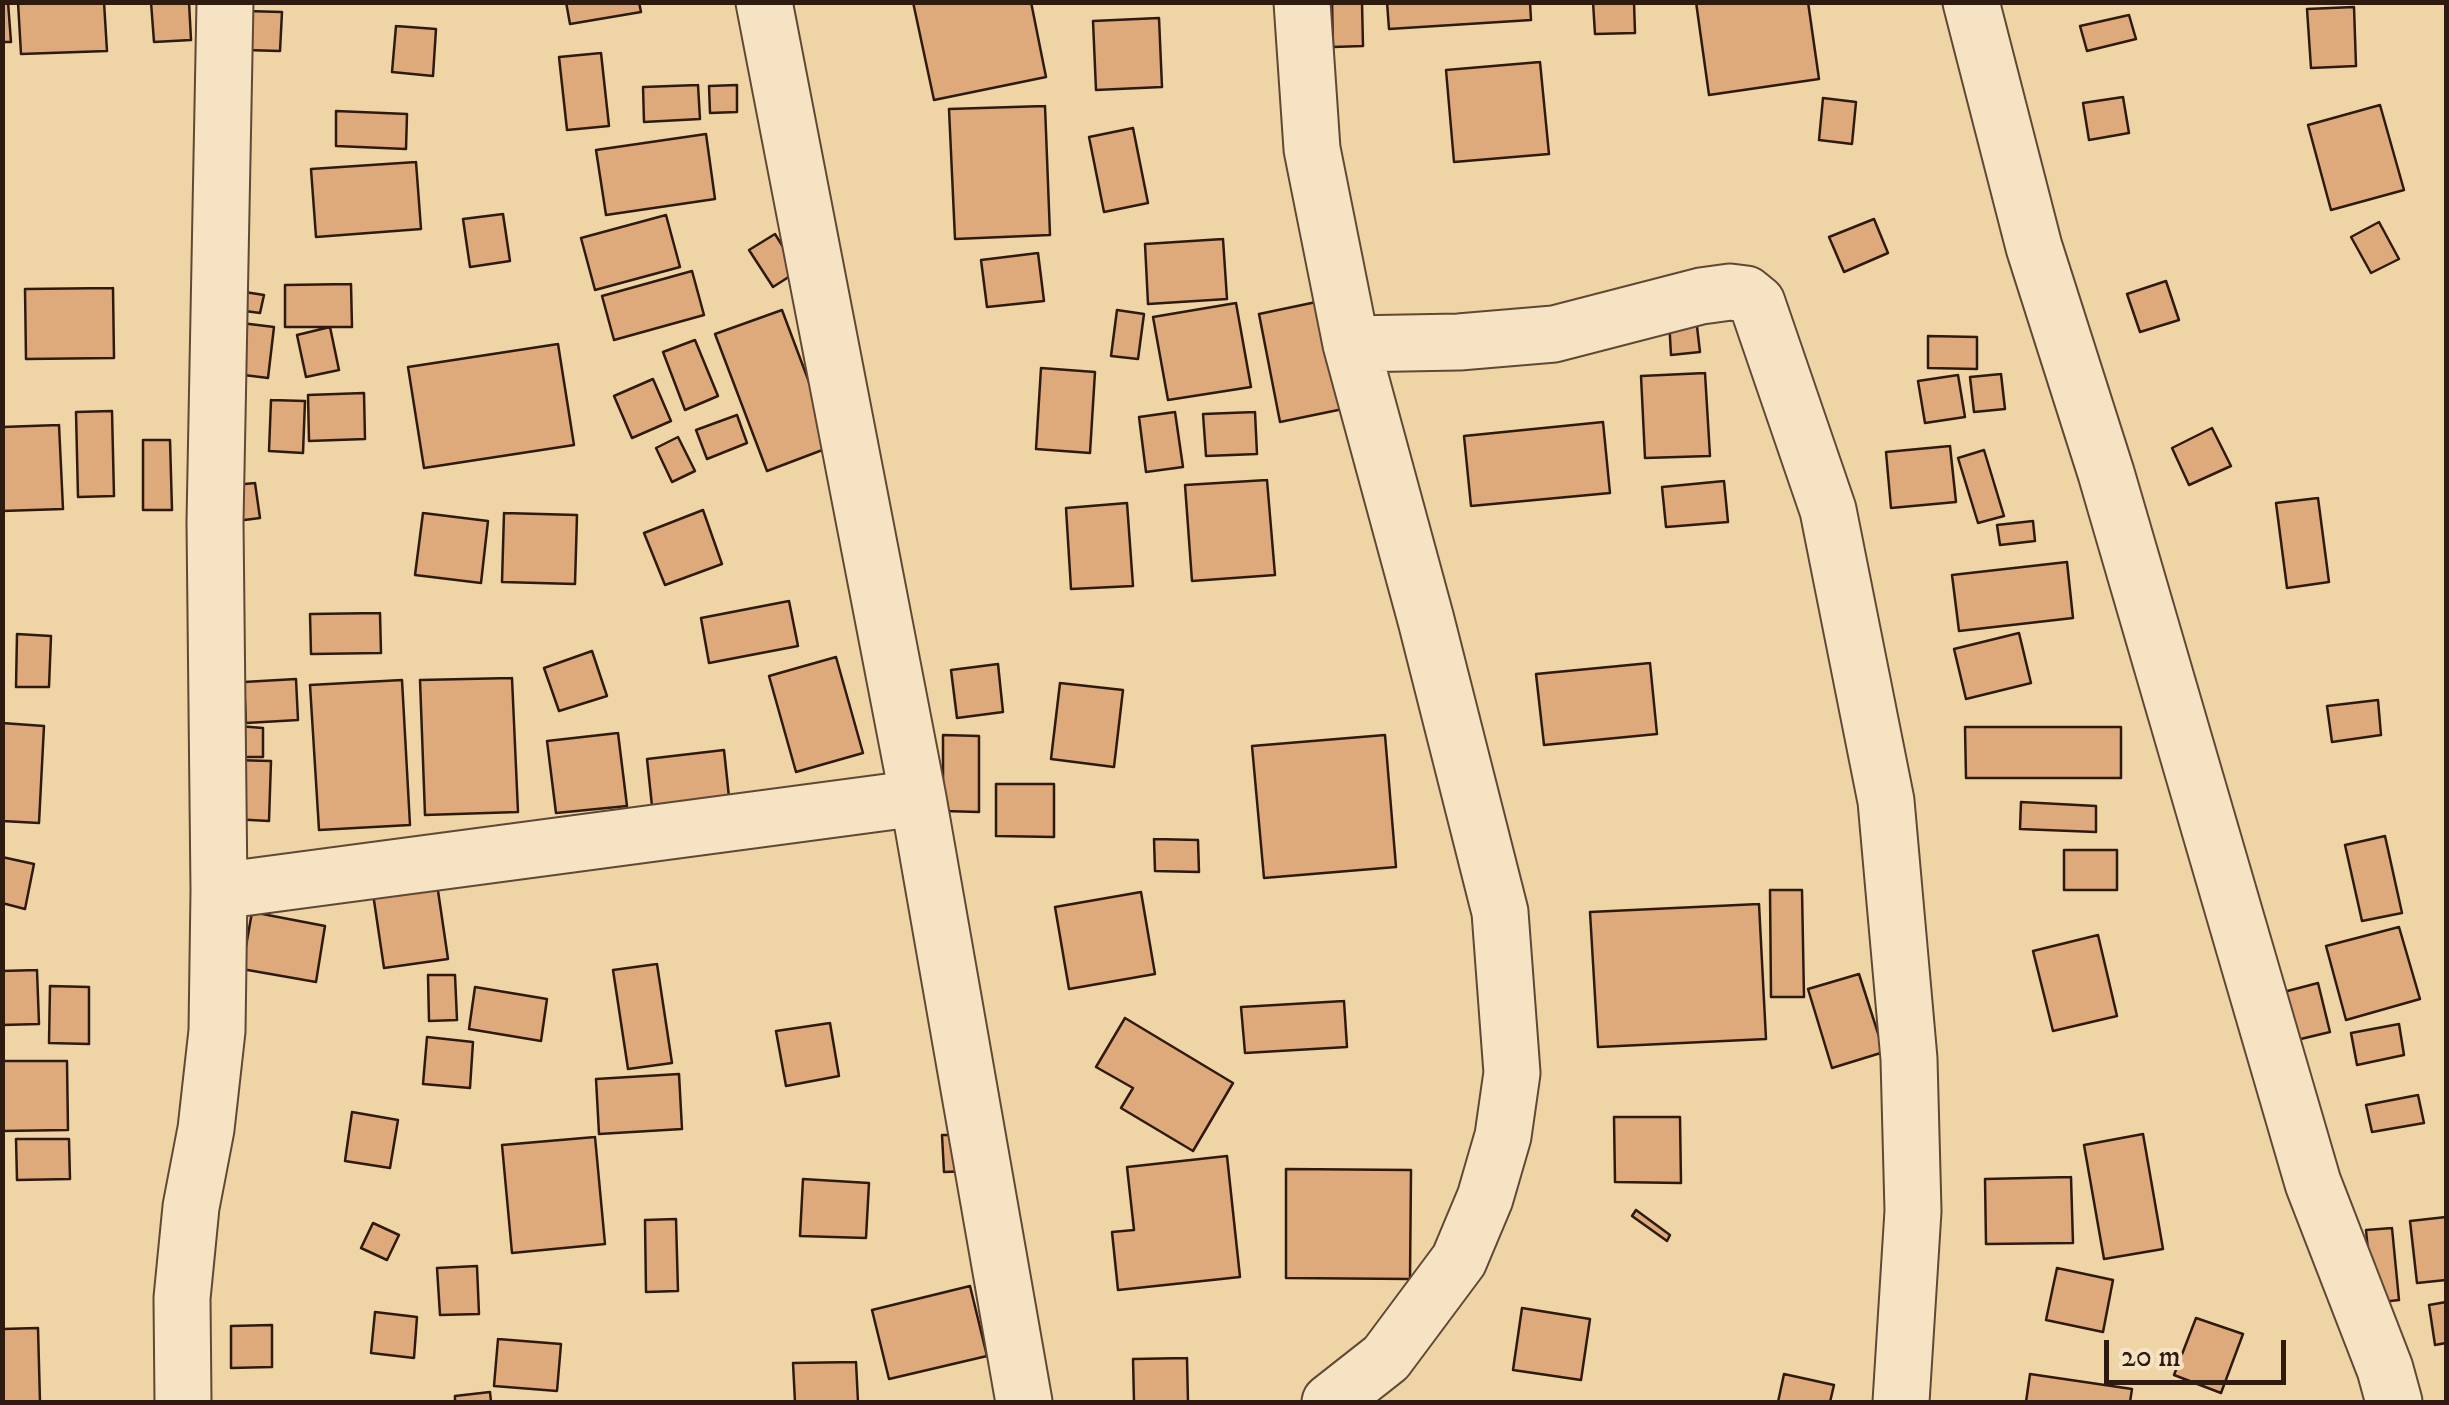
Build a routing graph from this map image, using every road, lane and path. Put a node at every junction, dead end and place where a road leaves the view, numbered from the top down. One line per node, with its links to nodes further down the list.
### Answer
1 (225, 2): 7 (street)
2 (764, 2): 6 (street)
3 (1302, 2): 5 (street)
4 (1971, 2): 12 (street)
5 (1351, 344): 10 (street); 11 (street)
6 (918, 798): 7 (street); 9 (street)
7 (219, 892): 8 (street)
8 (184, 1402)
9 (1024, 1402)
10 (1330, 1402)
11 (1900, 1402)
12 (2394, 1402)

